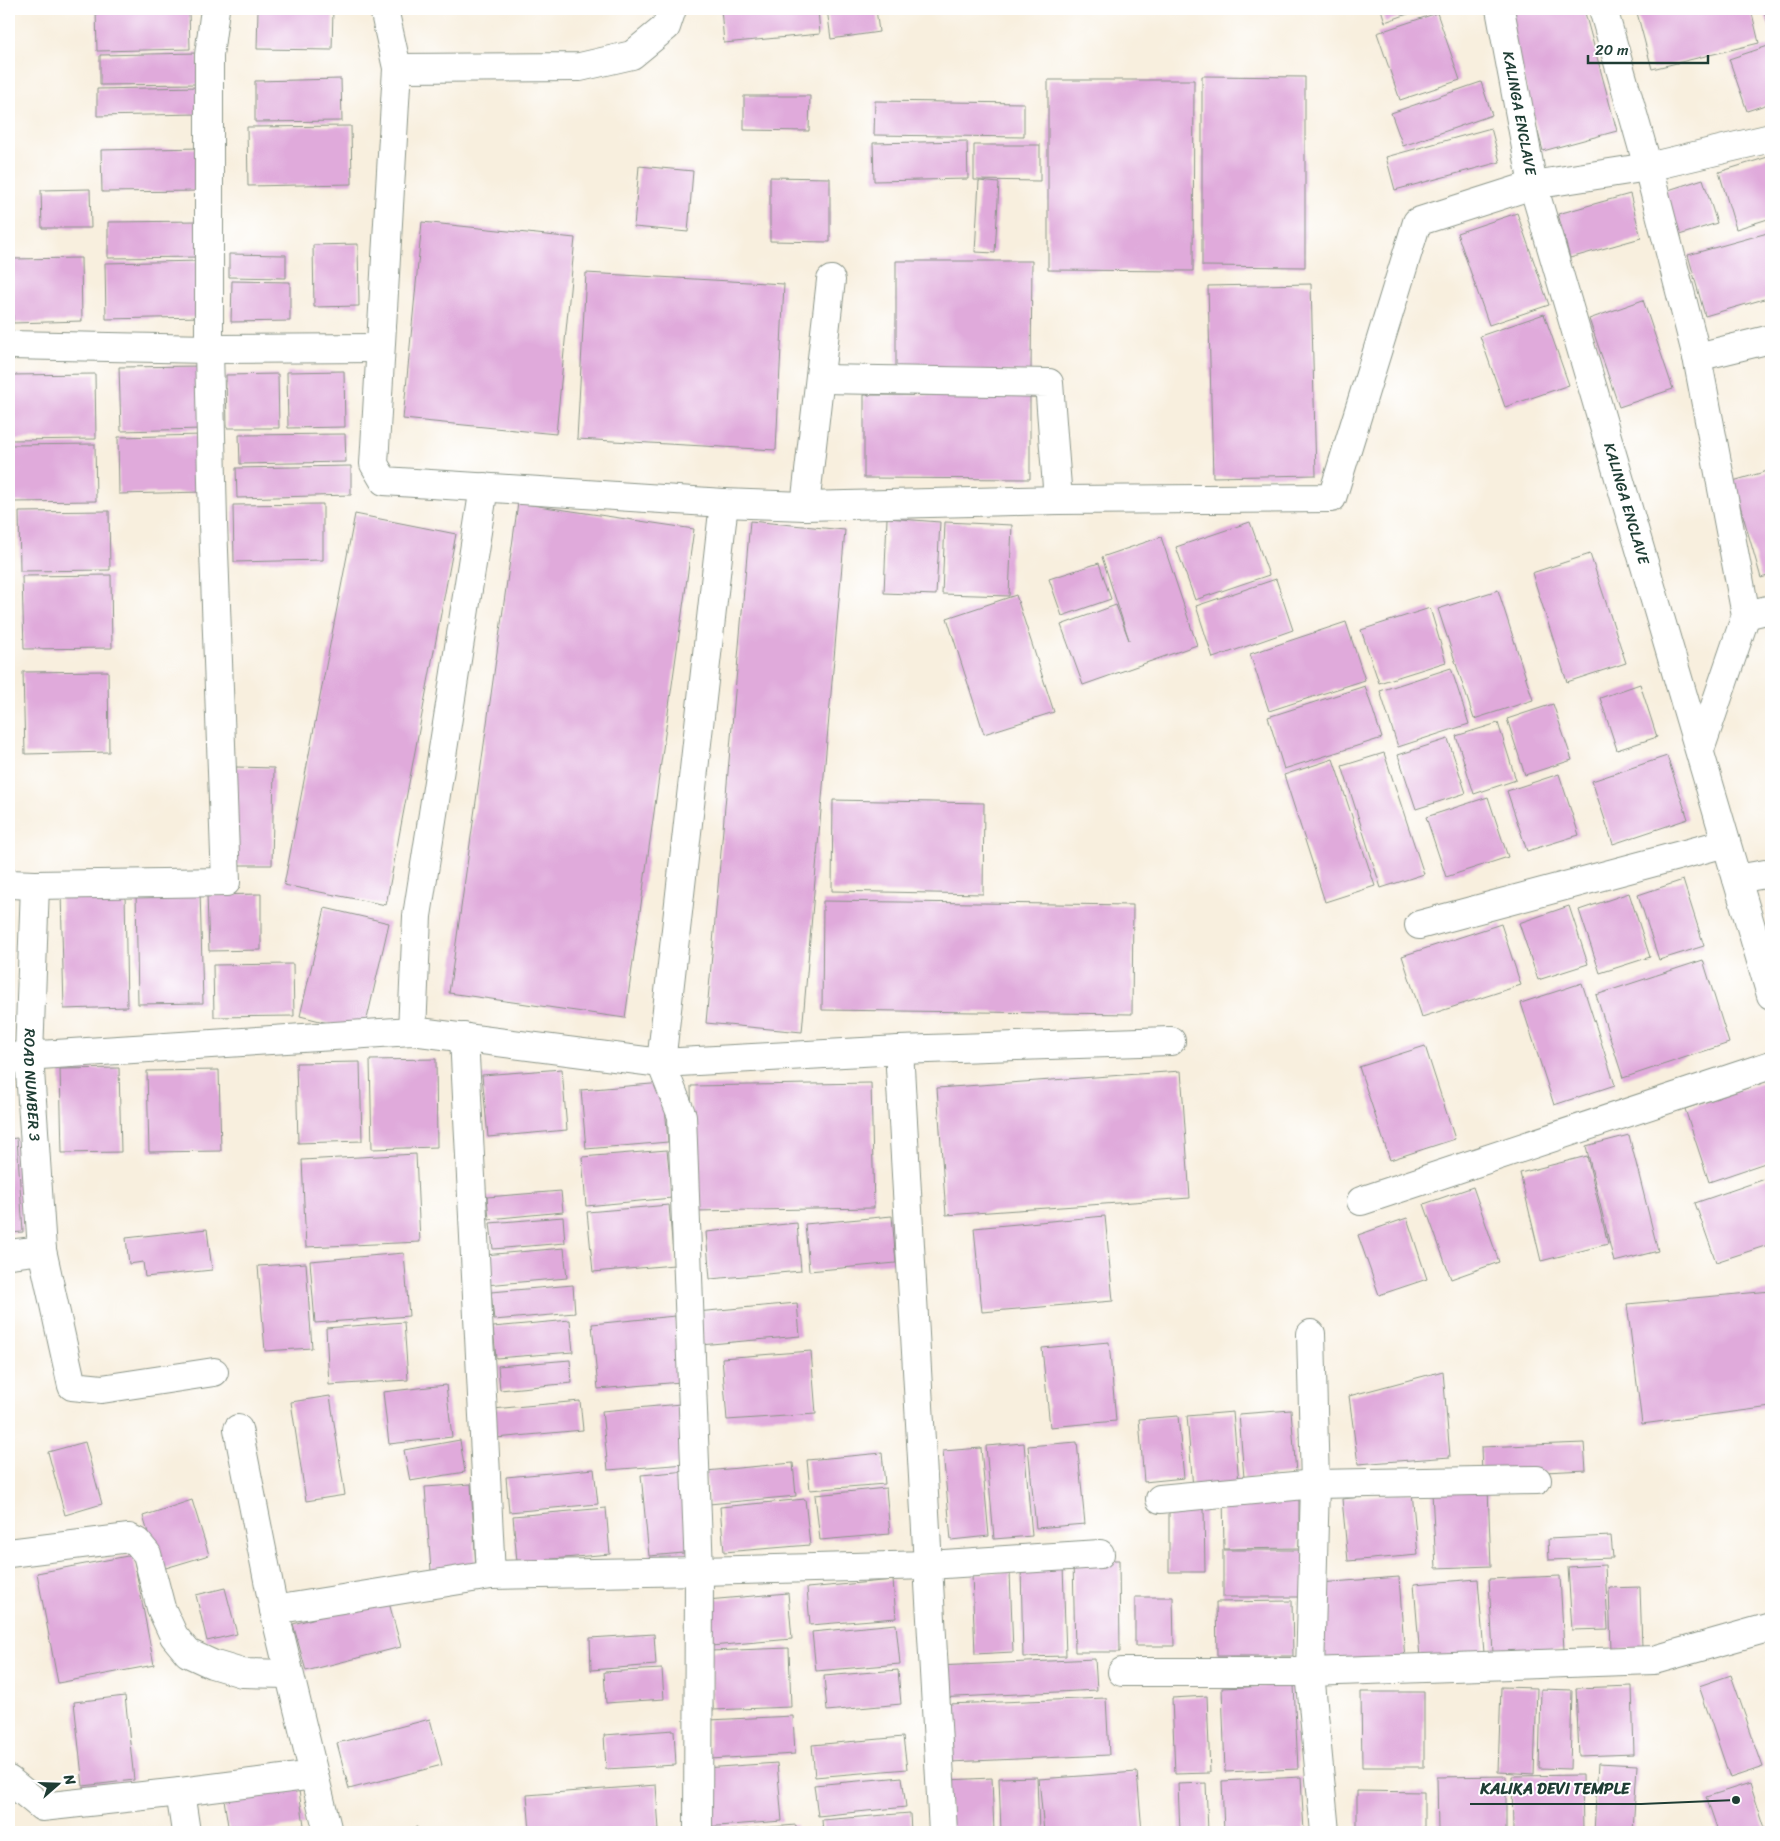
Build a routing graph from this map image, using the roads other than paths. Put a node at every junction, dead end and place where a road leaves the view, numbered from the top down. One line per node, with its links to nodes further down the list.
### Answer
1 (215, 9): 14 (street)
2 (384, 9): 6 (street)
3 (672, 9): 6 (street)
4 (1500, 9): 9 (street, KALINGA ENCLAVE)
5 (1603, 9): 8 (street)
6 (397, 68): 13 (street)
7 (1771, 138): 8 (street)
8 (1648, 167): 9 (street); 15 (street)
9 (1533, 185): 18 (street); 22 (street, KALINGA ENCLAVE)
10 (831, 280): 16 (street)
11 (1771, 339): 15 (street)
12 (9, 345): 14 (street)
13 (380, 348): 14 (street); 17 (street)
14 (209, 349): 26 (street)
15 (1697, 357): 21 (street)
16 (821, 379): 18 (street); 20 (street)
17 (484, 487): 19 (street); 29 (street)
18 (1058, 500): 20 (street)
19 (724, 503): 20 (street); 34 (street)
20 (805, 506)
21 (1759, 612): 22 (street)
22 (1700, 750): 23 (street, KALINGA ENCLAVE)
23 (1726, 843): 25 (street, KALINGA ENCLAVE); 27 (street)
24 (1771, 873): 25 (street)
25 (1737, 879): 28 (street, KALINGA ENCLAVE)
26 (22, 884): 33 (street, ROAD NUMBER 3)
27 (1419, 925)
28 (1771, 995)
29 (412, 1031): 30 (street); 33 (street)
30 (464, 1037): 34 (street); 49 (street)
31 (1171, 1041): 32 (street)
32 (899, 1050): 34 (street); 47 (street)
33 (19, 1056): 37 (street, ROAD NUMBER 3)
34 (661, 1063): 48 (street)
35 (1771, 1065): 36 (street)
36 (1361, 1201)
37 (42, 1250): 38 (street); 40 (street, ROAD NUMBER 3)
38 (9, 1254)
39 (1311, 1334): 43 (street)
40 (214, 1372)
41 (238, 1429): 50 (street)
42 (1537, 1480): 43 (street)
43 (1315, 1484): 44 (street); 53 (street)
44 (1160, 1499)
45 (9, 1553): 54 (street)
46 (1100, 1554): 47 (street)
47 (929, 1565): 48 (street); 61 (street)
48 (699, 1571): 49 (street); 60 (street)
49 (492, 1575): 50 (street)
50 (274, 1610): 54 (street)
51 (1771, 1627): 53 (street)
52 (1122, 1672): 53 (street)
53 (1310, 1672): 62 (street)
54 (289, 1674): 55 (street)
55 (314, 1775): 57 (street); 59 (street)
56 (9, 1780): 57 (street)
57 (180, 1792): 58 (street)
58 (186, 1832)
59 (328, 1832)
60 (698, 1832)
61 (943, 1832)
62 (1325, 1832)

